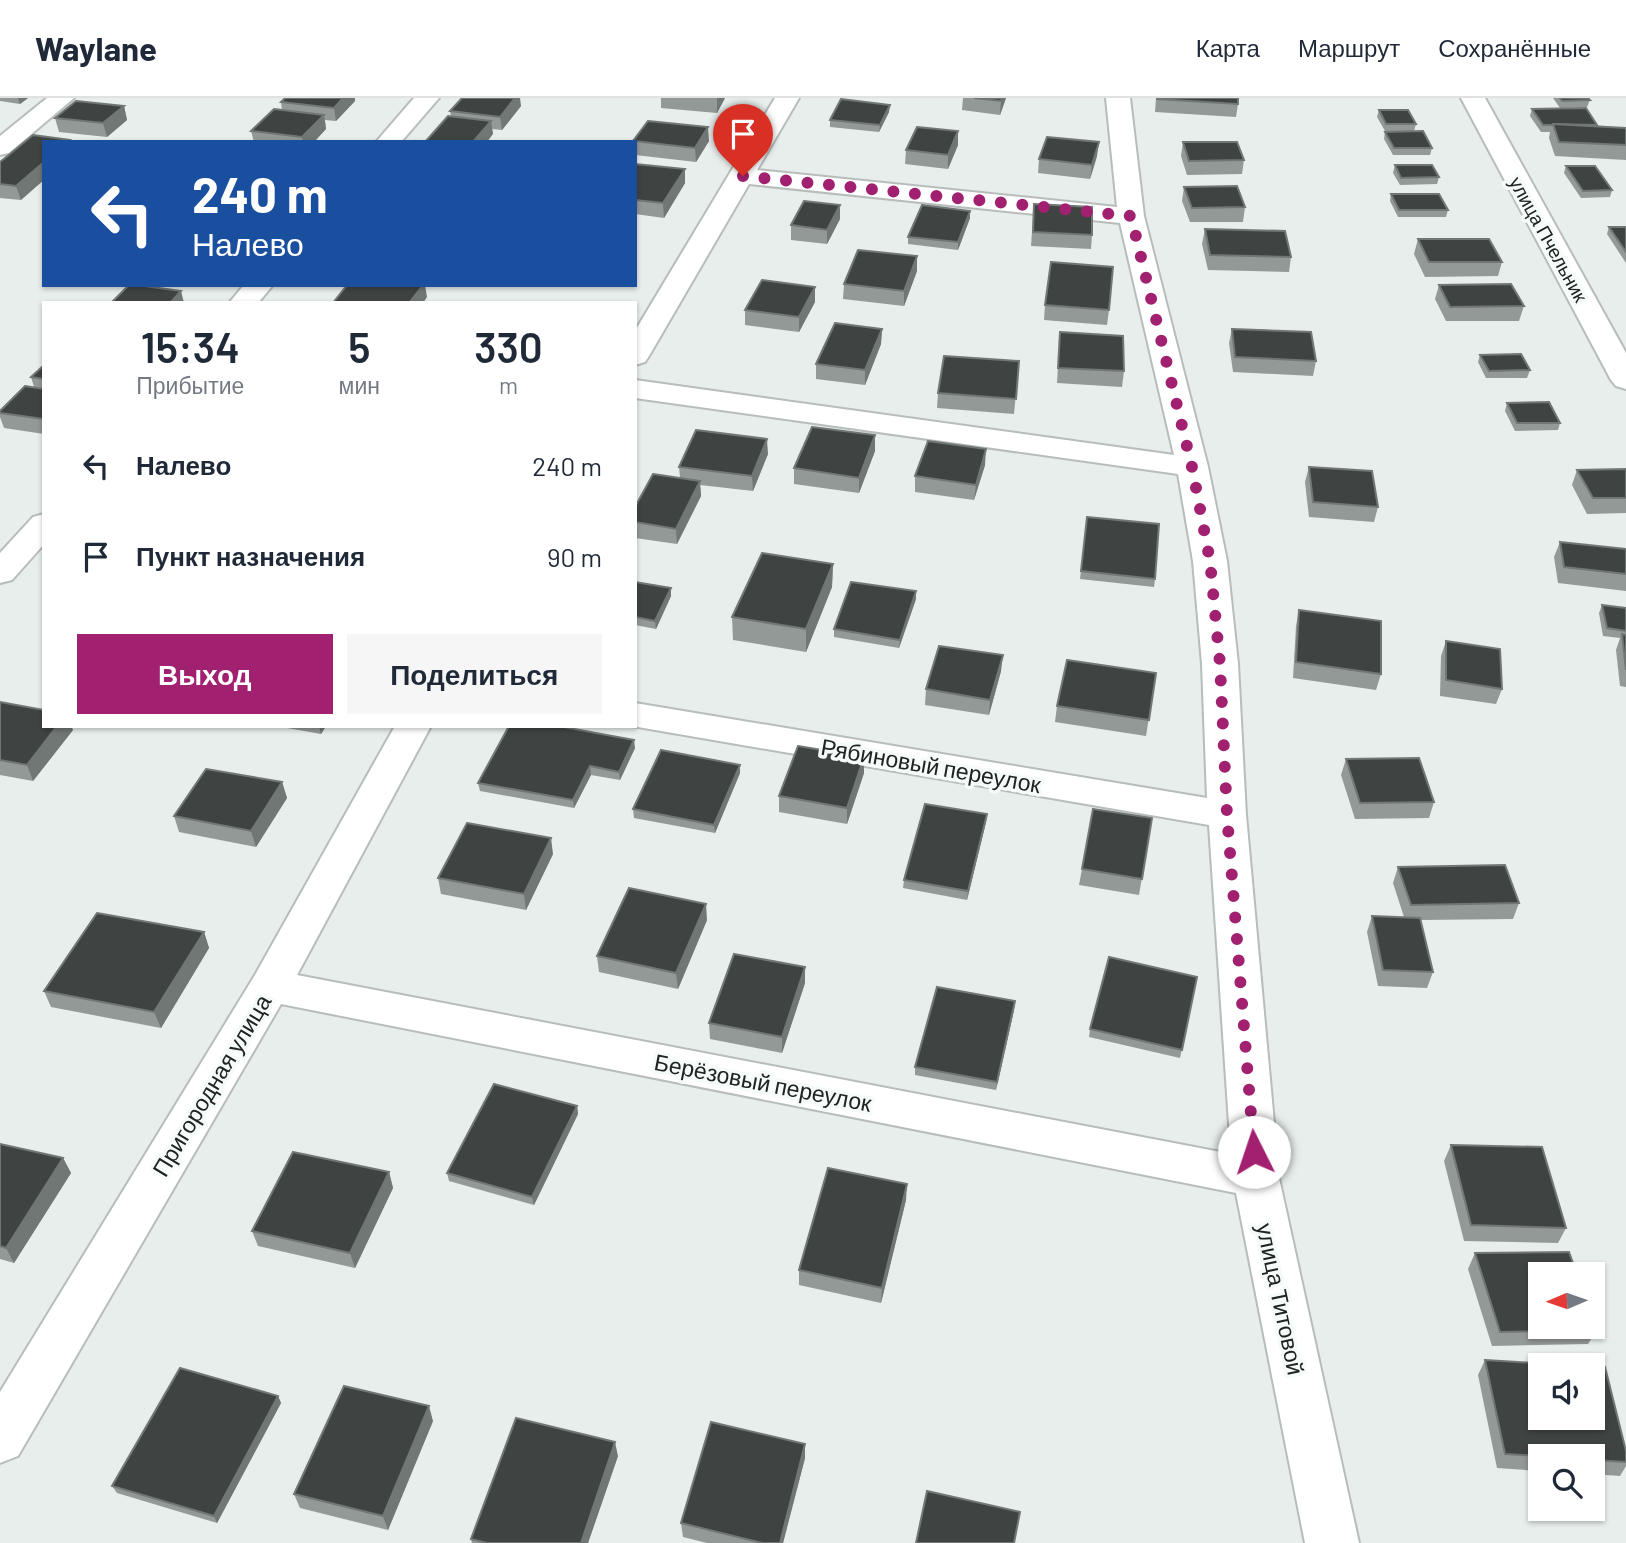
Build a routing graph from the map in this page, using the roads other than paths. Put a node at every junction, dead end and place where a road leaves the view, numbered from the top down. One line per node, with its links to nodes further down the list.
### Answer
1 (62, 98): 7 (street)
2 (427, 98): 6 (street)
3 (787, 98): 8 (street)
4 (1118, 98): 9 (street, улица Титовой)
5 (1473, 98): 13 (street, улица Пчельник)
6 (390, 140)
7 (0, 148)
8 (743, 176): 9 (street); 12 (street)
9 (1131, 216): 15 (street, улица Титовой)
10 (257, 287): 11 (street)
11 (245, 301)
12 (637, 353)
13 (1626, 380)
14 (637, 389): 15 (street)
15 (1192, 467): 20 (street, улица Титовой)
16 (42, 526): 17 (street)
17 (0, 573)
18 (637, 715): 20 (street, Рябиновый переулок)
19 (412, 728): 21 (street, Пригородная улица)
20 (1227, 815): 22 (street, улица Титовой)
21 (270, 986): 22 (street, Берёзовый переулок); 23 (street, Пригородная улица)
22 (1256, 1178): 24 (street, улица Титовой)
23 (0, 1439)
24 (1332, 1543)

